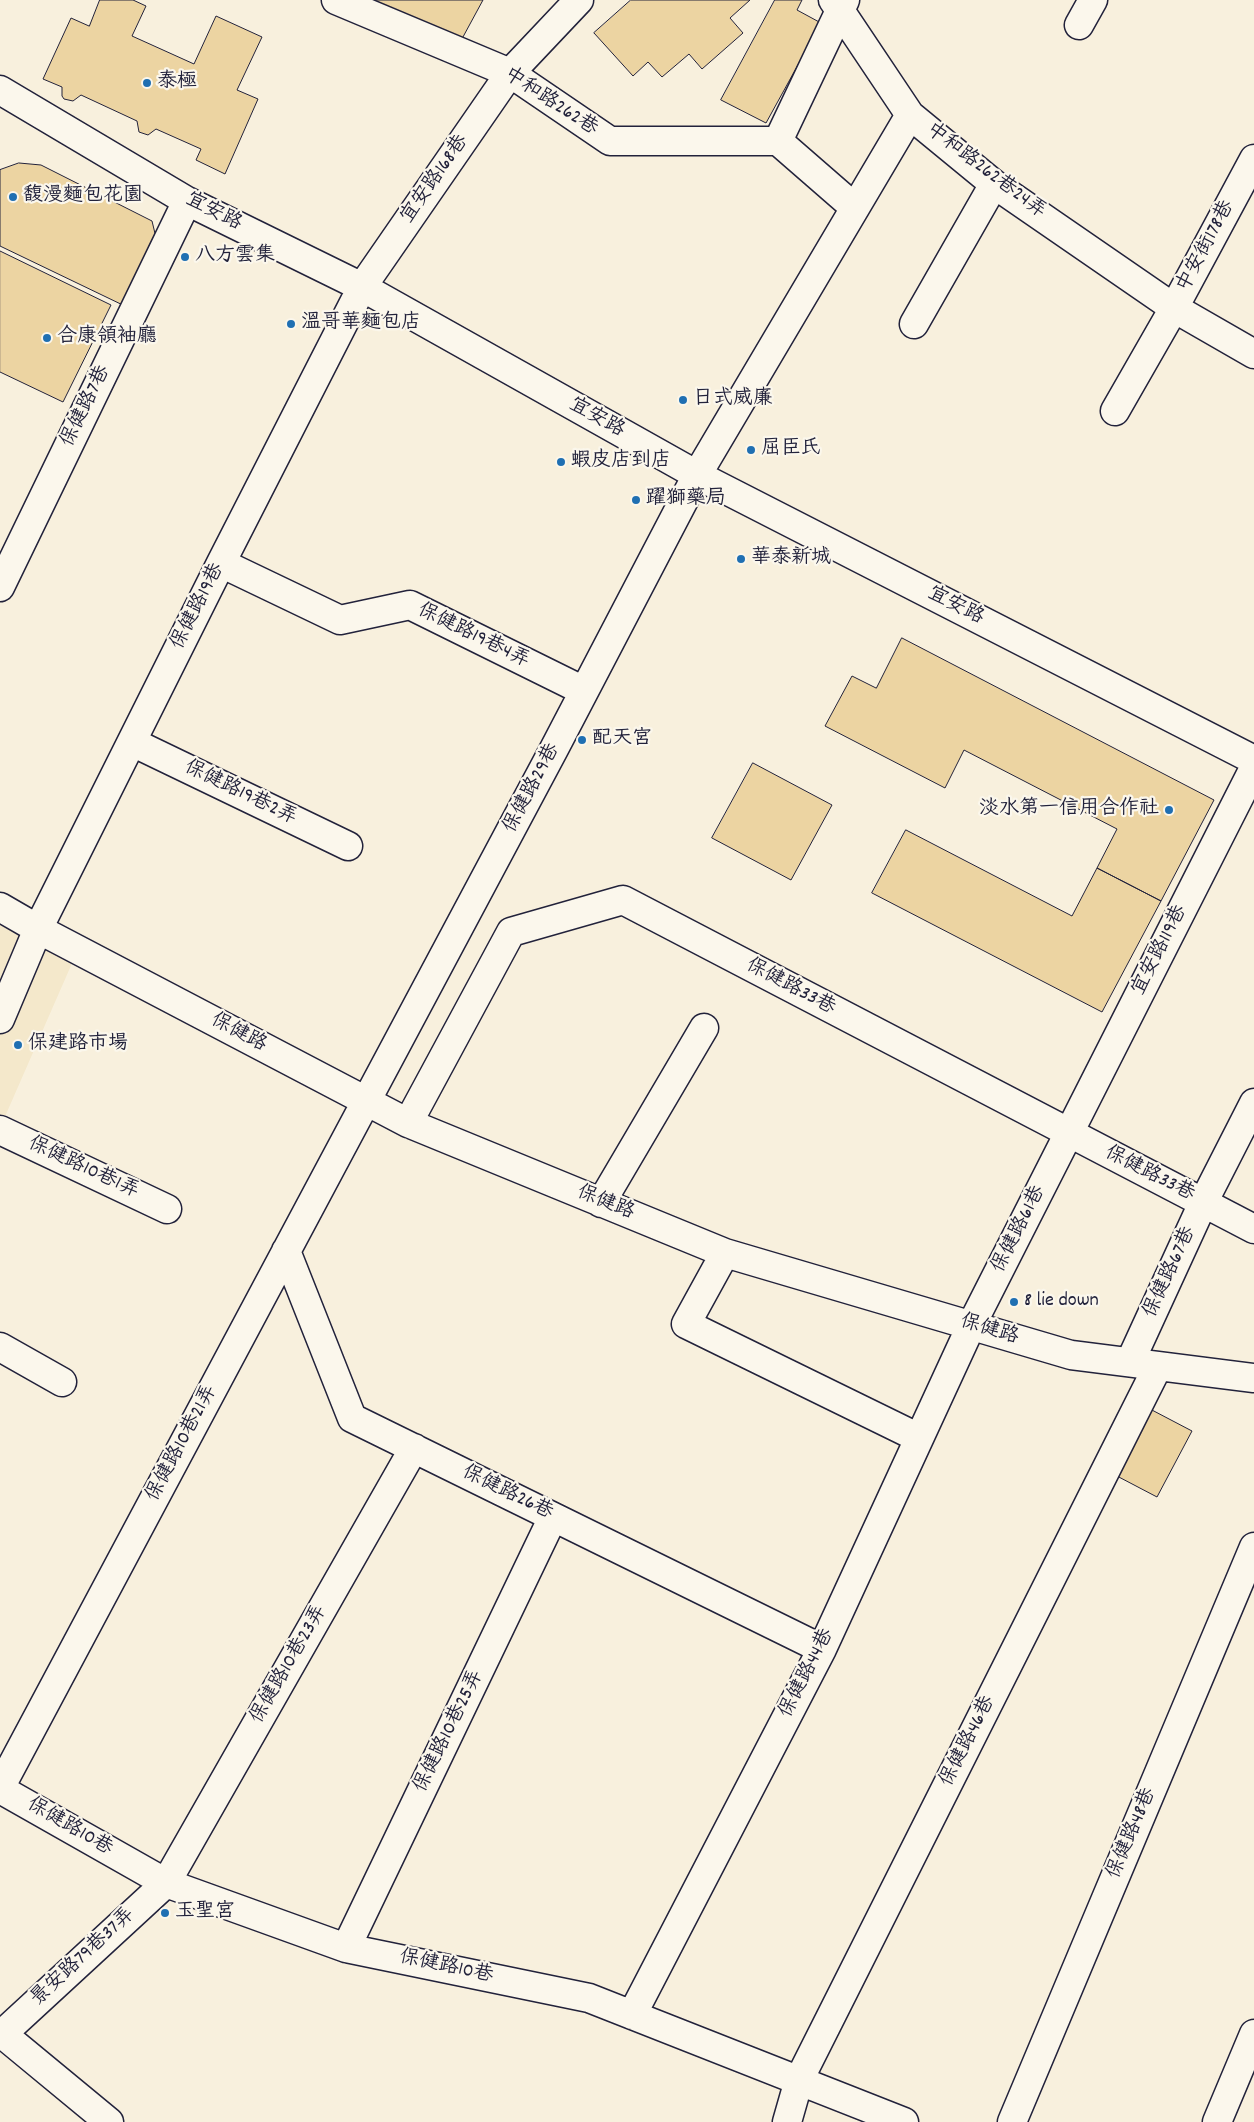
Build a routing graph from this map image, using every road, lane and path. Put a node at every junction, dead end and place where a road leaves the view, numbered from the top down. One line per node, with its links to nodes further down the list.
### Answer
1 (336, 0): 6 (street, 中和路262巷)
2 (579, 0): 6 (street, 宜安路168巷)
3 (1094, 0): 5 (street)
4 (839, 3): 8 (street, 中和路262巷24弄); 9 (street)
5 (1079, 25)
6 (510, 73): 9 (street, 中和路262巷); 14 (street, 宜安路168巷)
7 (0, 90): 12 (street, 宜安路)
8 (910, 115): 11 (street, 中和路262巷24弄); 13 (street)
9 (778, 141): 13 (street)
10 (1254, 159): 15 (street, 中安街178巷)
11 (994, 184): 15 (street, 中和路262巷24弄); 16 (street)
12 (187, 201): 14 (street, 宜安路); 21 (street, 保健路7巷)
13 (855, 208): 19 (street)
14 (362, 287): 19 (street, 宜安路); 20 (street, 保健路19巷)
15 (1174, 308): 17 (street, 中和路262巷24弄); 18 (street, 中安街178巷)
16 (914, 324)
17 (1254, 354)
18 (1115, 411)
19 (697, 475): 22 (street, 保健路29巷); 24 (street, 宜安路)
20 (221, 563): 22 (street, 保健路19巷4弄); 23 (street, 保健路19巷)
21 (0, 587)
22 (584, 691): 31 (street, 保健路29巷)
23 (132, 742): 26 (street, 保健路19巷2弄); 28 (street, 保健路19巷)
24 (1254, 760)
25 (1254, 768): 35 (street, 宜安路119巷)
26 (348, 846)
27 (0, 907): 28 (street, 保健路)
28 (38, 929): 29 (street); 31 (street, 保健路)
29 (0, 1019)
30 (704, 1028): 37 (street)
31 (366, 1101): 33 (street, 保健路); 40 (street, 保健路10巷21弄)
32 (1254, 1103): 36 (street, 保健路67巷)
33 (408, 1123): 35 (street, 保健路33巷); 37 (street, 保健路)
34 (0, 1130): 38 (street, 保健路10巷1弄)
35 (1068, 1134): 36 (street, 保健路33巷); 42 (street, 保健路61巷)
36 (1203, 1202): 39 (street, 保健路33巷); 44 (street, 保健路67巷)
37 (601, 1203): 41 (street, 保健路)
38 (166, 1209)
39 (1254, 1229)
40 (286, 1251): 49 (street, 保健路26巷); 53 (street, 保健路10巷21弄)
41 (725, 1253): 42 (street, 保健路); 48 (street)
42 (971, 1326): 44 (street, 保健路); 48 (street, 保健路44巷)
43 (0, 1348): 47 (street)
44 (1130, 1362): 45 (street, 保健路)
45 (1158, 1366): 46 (street, 保健路); 59 (street, 保健路46巷)
46 (1254, 1378)
47 (62, 1382)
48 (919, 1438): 52 (street, 保健路44巷)
49 (414, 1448): 50 (street, 保健路26巷); 54 (street, 保健路10巷23弄)
50 (553, 1517): 52 (street, 保健路26巷); 55 (street, 保健路10巷25弄)
51 (1254, 1547): 63 (street, 保健路48巷)
52 (822, 1649): 56 (street, 保健路44巷)
53 (0, 1788): 54 (street, 保健路10巷)
54 (166, 1883): 55 (street, 保健路10巷); 57 (street, 景安路79巷37弄)
55 (346, 1948): 56 (street, 保健路10巷)
56 (632, 2015): 59 (street, 保健路10巷)
57 (1, 2034): 60 (street, 景安路79巷37弄)
58 (1254, 2034): 64 (street)
59 (799, 2080): 61 (street, 保健路46巷); 62 (street, 保健路10巷)
60 (109, 2122)
61 (787, 2122)
62 (904, 2122)
63 (1012, 2122)
64 (1217, 2122)

